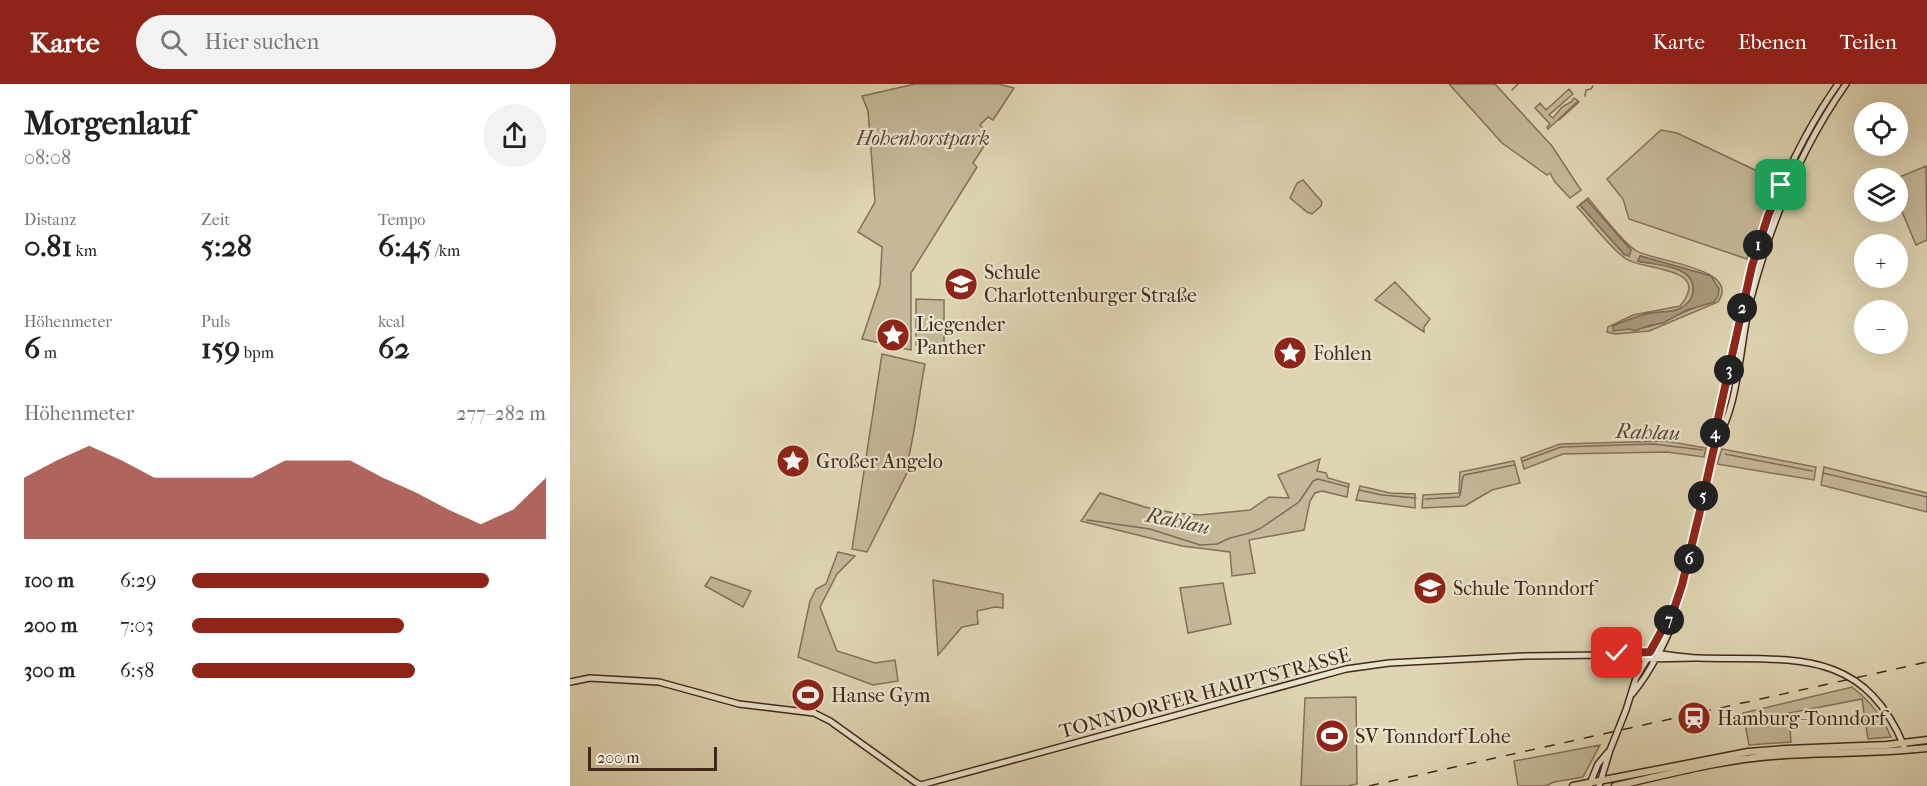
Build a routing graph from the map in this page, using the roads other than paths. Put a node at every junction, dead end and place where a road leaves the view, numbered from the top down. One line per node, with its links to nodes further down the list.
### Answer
1 (1838, 84): 3 (main road)
2 (1846, 84): 3 (main road)
3 (1746, 306): 4 (main road)
4 (1675, 606): 5 (main road); 6 (main road)
5 (1650, 652): 6 (main road, TONNDORFER HAUPTSTRASSE); 7 (main road, TONNDORFER HAUPTSTRASSE); 9 (main road)
6 (1658, 653): 8 (main road, TONNDORFER HAUPTSTRASSE); 10 (main road)
7 (1609, 656): 9 (main road, TONNDORFER HAUPTSTRASSE); 11 (main road, TONNDORFER HAUPTSTRASSE)
8 (1694, 658): 10 (main road, TONNDORFER HAUPTSTRASSE); 14 (main road, TONNDORFER HAUPTSTRASSE)
9 (1646, 659): 10 (main road, TONNDORFER HAUPTSTRASSE); 12 (main road)
10 (1654, 659): 12 (main road)
11 (570, 682)
12 (1631, 696): 16 (main road)
13 (1927, 740): 14 (main road)
14 (1904, 747): 15 (main road); 17 (main road); 20 (main road)
15 (1927, 748)
16 (1610, 750): 17 (main road); 18 (main road)
17 (1600, 783): 18 (main road)
18 (1590, 784): 19 (main road)
19 (1573, 786)
20 (1615, 786)

